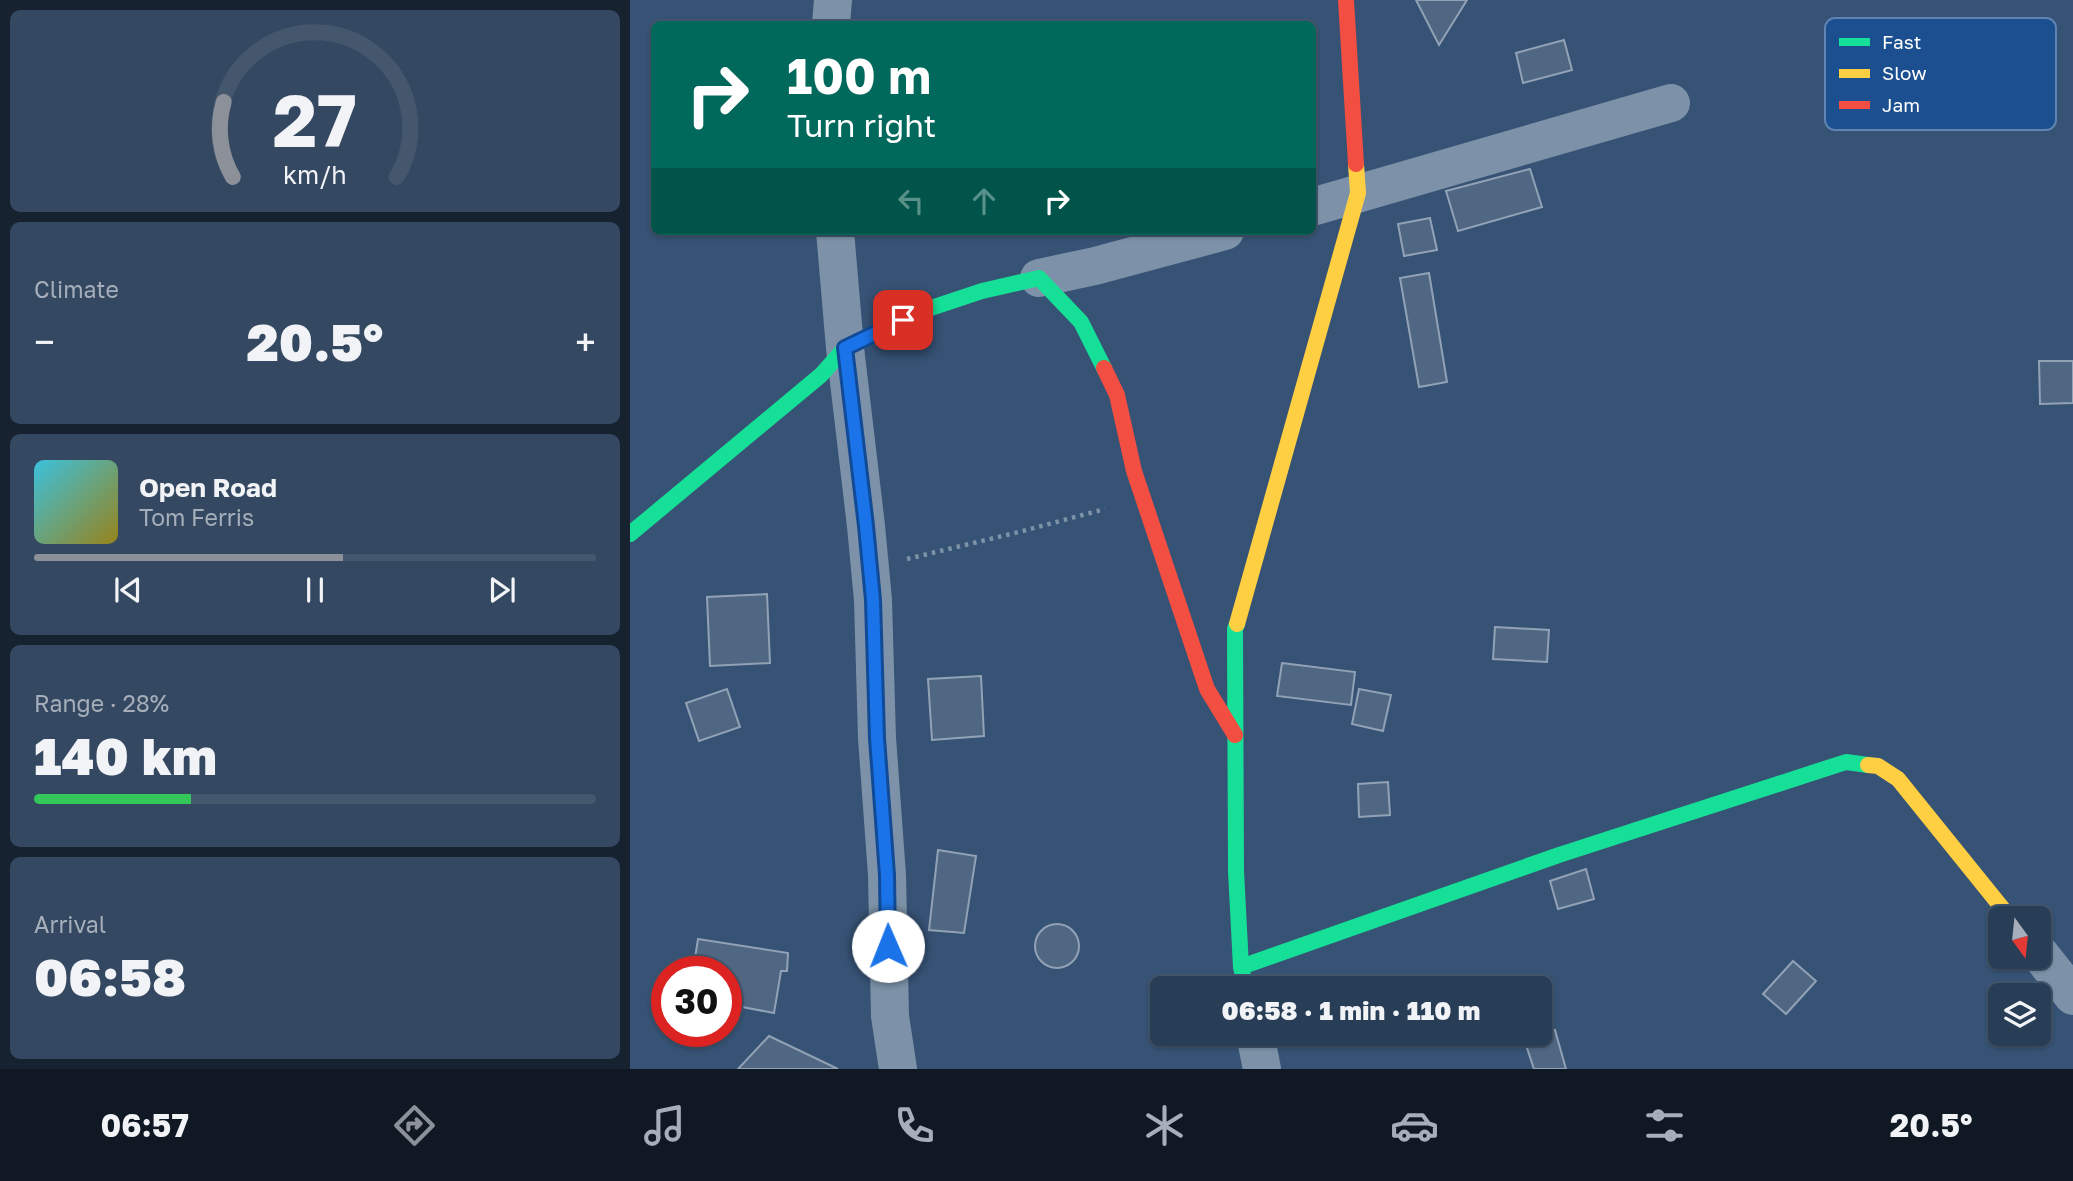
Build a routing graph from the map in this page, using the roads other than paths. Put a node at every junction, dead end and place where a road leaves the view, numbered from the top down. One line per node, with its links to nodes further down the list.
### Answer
1 (833, 0): 3 (street)
2 (1346, 0): 5 (street)
3 (831, 21)
4 (1671, 103): 5 (street)
5 (1358, 193): 6 (street); 12 (street)
6 (1316, 206)
7 (835, 235): 10 (street)
8 (1210, 235): 9 (street)
9 (1039, 278): 10 (street); 12 (street)
10 (845, 348): 11 (street); 19 (street)
11 (630, 534)
12 (1235, 734): 14 (street)
13 (2001, 906): 14 (street)
14 (1241, 967): 16 (street)
15 (2051, 968): 17 (street)
16 (1243, 976)
17 (2073, 996)
18 (1257, 1046): 20 (street)
19 (898, 1069)
20 (1262, 1069)

